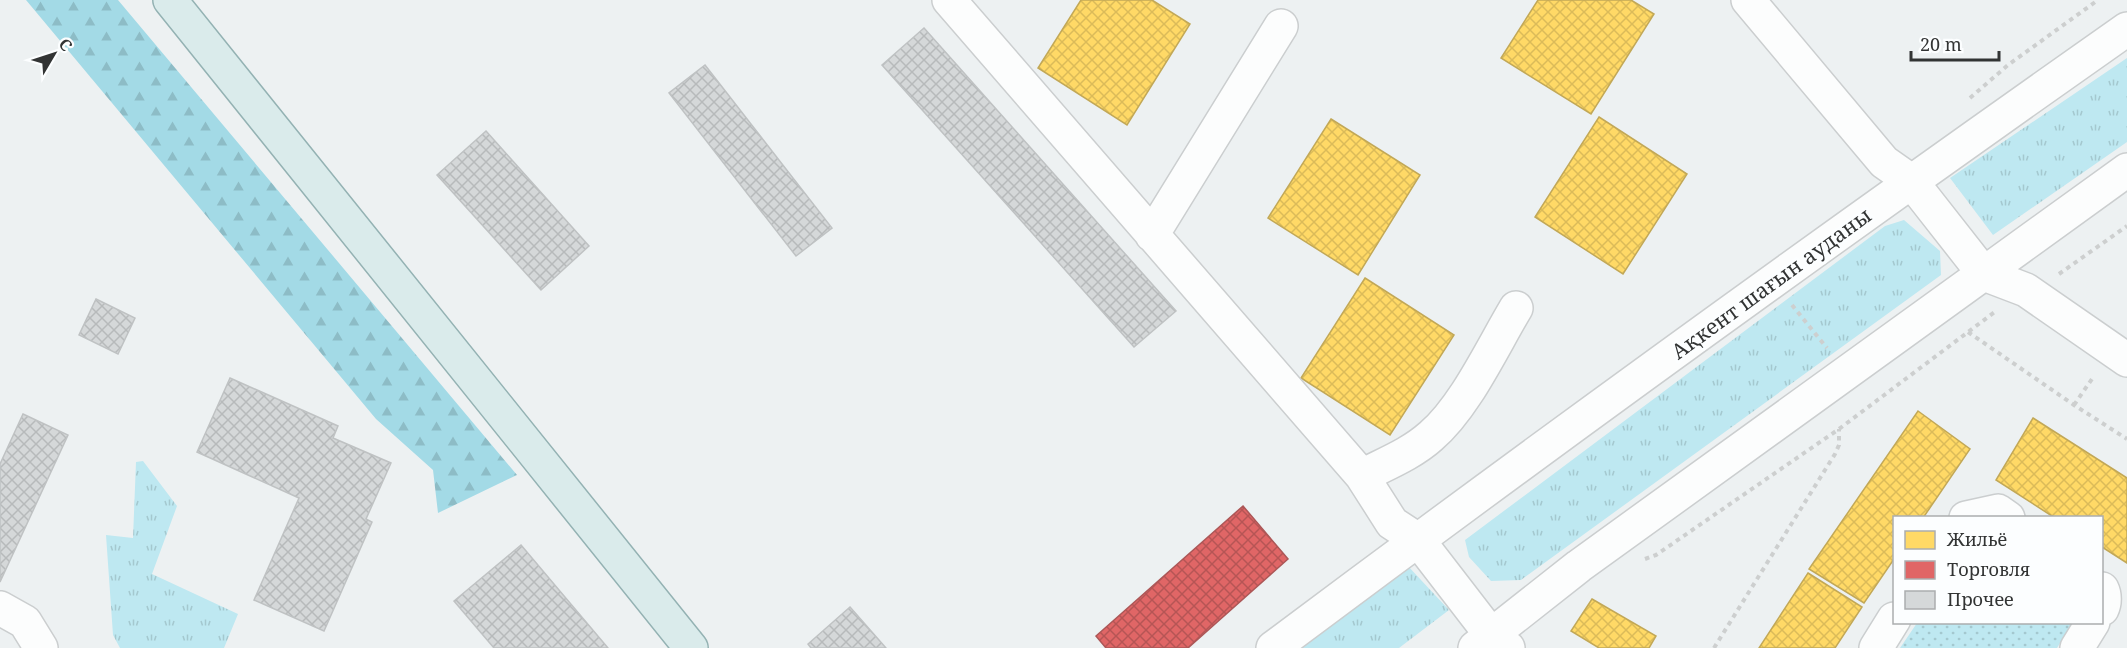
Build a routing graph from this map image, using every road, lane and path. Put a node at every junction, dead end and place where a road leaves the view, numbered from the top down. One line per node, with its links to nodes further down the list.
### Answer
1 (170, 0): 32 (main road)
2 (949, 0): 9 (street)
3 (1748, 0): 7 (street)
4 (1281, 26): 9 (street)
5 (2127, 28): 7 (street, Ақкент шағын ауданы)
6 (2127, 170): 10 (street)
7 (1911, 182): 10 (street); 11 (street, Ақкент шағын ауданы)
8 (2127, 226): 12 (path)
9 (1152, 236): 20 (street)
10 (1984, 274): 12 (street); 16 (street)
11 (1774, 281): 16 (path); 23 (street, Ақкент шағын ауданы)
12 (2026, 290): 14 (path); 15 (street)
13 (1516, 308): 20 (street)
14 (1968, 332): 17 (path); 19 (path)
15 (2127, 360)
16 (1847, 372): 17 (path); 30 (street)
17 (1873, 404): 18 (path)
18 (1839, 429): 24 (path); 34 (path)
19 (2127, 438)
20 (1362, 476): 23 (street)
21 (1975, 516): 22 (street)
22 (2005, 516)
23 (1418, 540): 30 (street); 33 (street, Ақкент шағын ауданы)
24 (1636, 562)
25 (2103, 592): 26 (street)
26 (2103, 607)
27 (0, 608): 31 (street)
28 (1893, 621): 35 (street)
29 (2092, 624): 36 (street)
30 (1491, 644)
31 (41, 648)
32 (691, 648)
33 (1273, 648)
34 (1714, 648)
35 (1876, 648)
36 (2077, 648)

